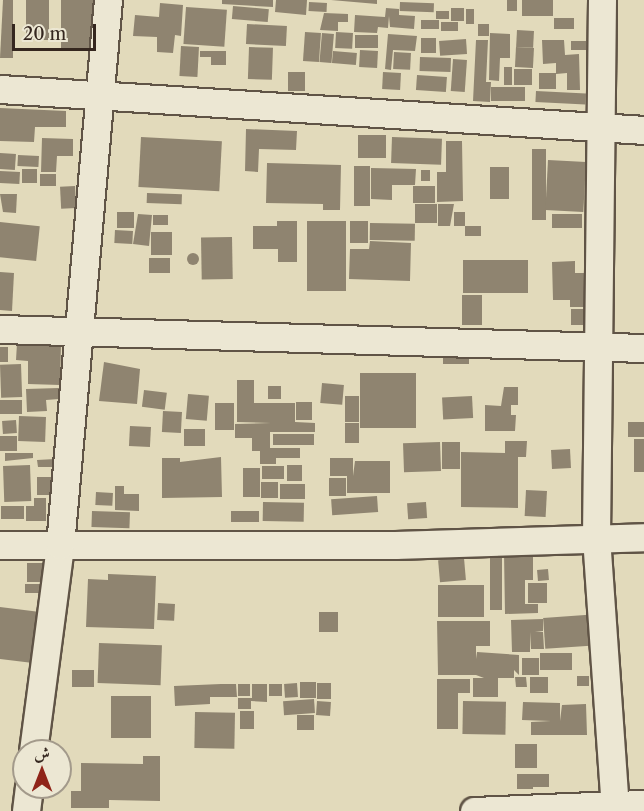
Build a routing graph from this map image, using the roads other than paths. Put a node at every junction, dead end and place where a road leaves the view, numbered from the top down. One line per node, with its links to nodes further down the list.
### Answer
1 (108, 0): 4 (street)
2 (602, 0): 5 (street)
3 (0, 89): 4 (street)
4 (99, 96): 5 (street); 7 (street)
5 (599, 127): 6 (street); 10 (street)
6 (644, 130)
7 (77, 328): 8 (street); 10 (street); 14 (street)
8 (0, 329)
9 (644, 348): 10 (street)
10 (600, 349): 11 (street)
11 (596, 537): 12 (street); 14 (street); 17 (street)
12 (644, 537)
13 (0, 545): 14 (street)
14 (60, 545): 15 (street)
15 (35, 739)
16 (644, 804): 17 (street)
17 (616, 808): 18 (street)
18 (474, 811)

